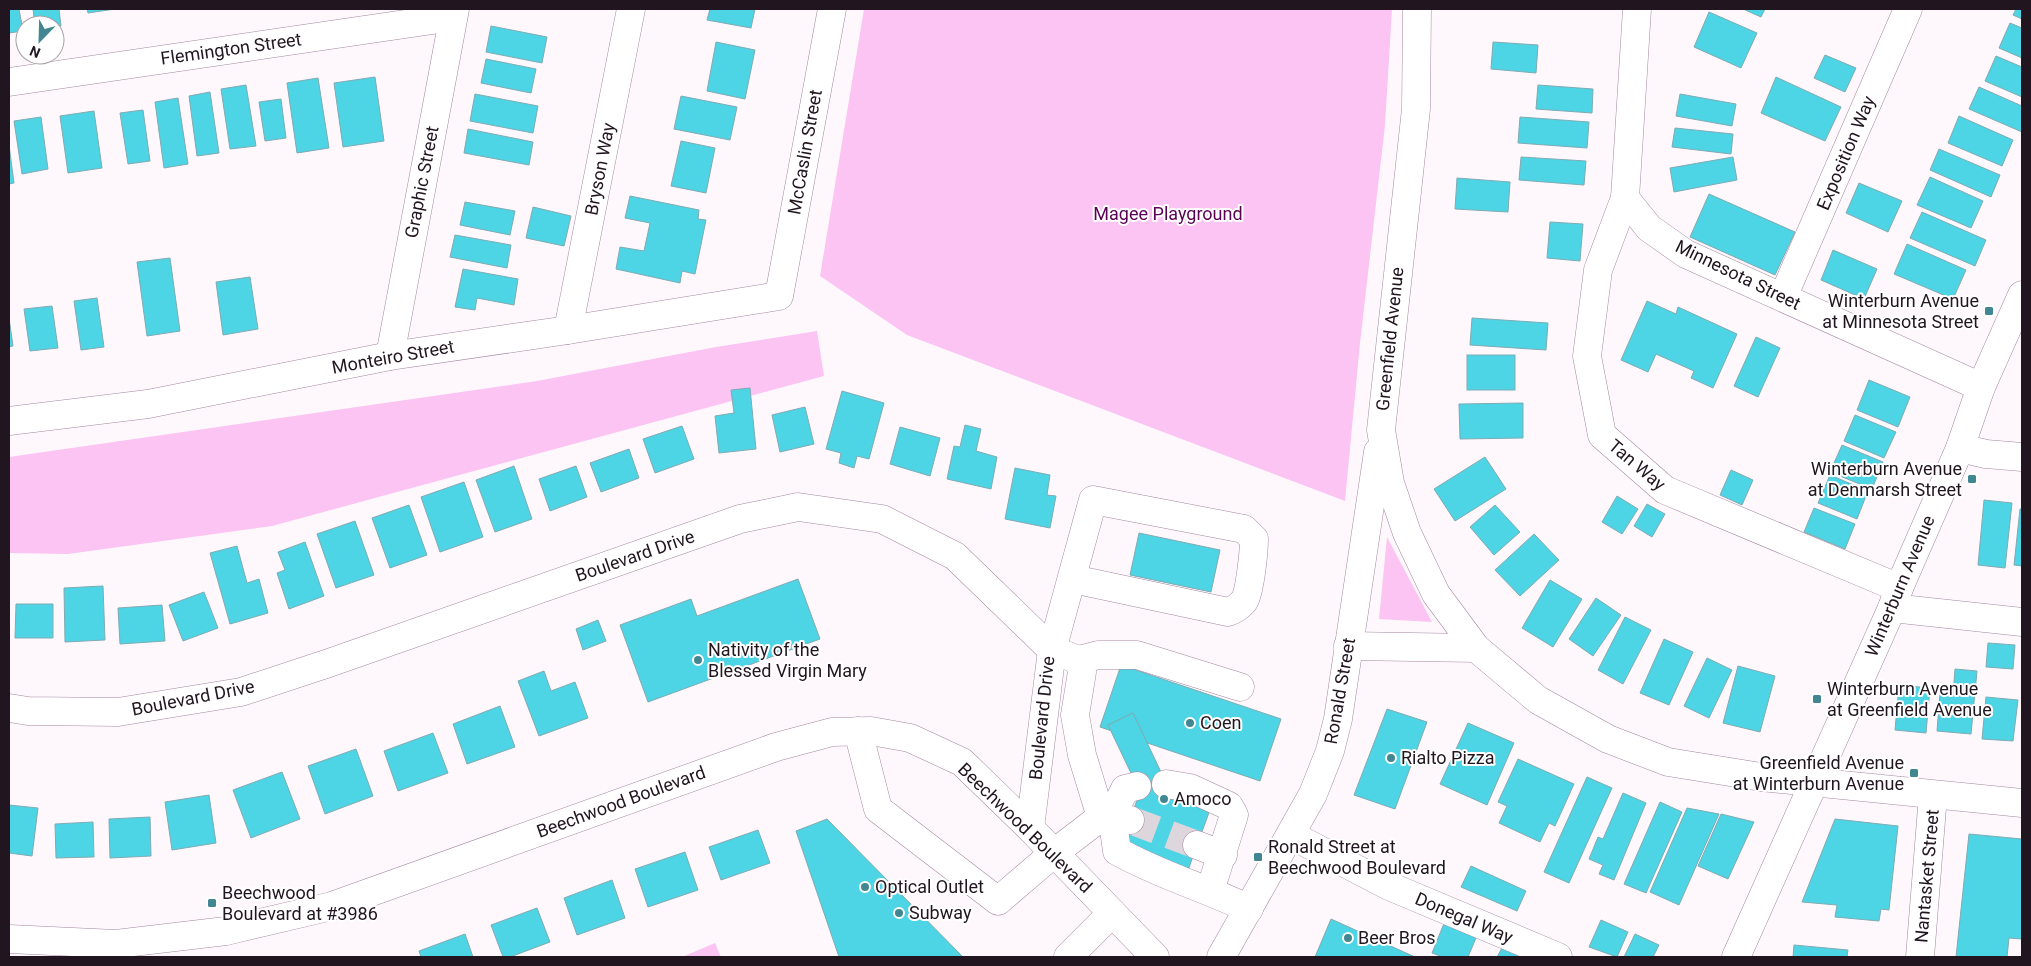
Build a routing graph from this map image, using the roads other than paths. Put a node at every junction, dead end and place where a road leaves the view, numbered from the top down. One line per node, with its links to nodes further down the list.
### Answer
1 (632, 9): 12 (street, Bryson Way)
2 (832, 9): 10 (street, McCaslin Street)
3 (1417, 9): 16 (street, Greenfield Avenue)
4 (1637, 9): 8 (street)
5 (1908, 9): 11 (street, Exposition Way)
6 (454, 13): 7 (street, Flemington Street); 13 (street, Graphic Street)
7 (9, 82)
8 (1625, 198): 11 (street, Minnesota Street); 20 (street, Tan Way)
9 (2022, 295): 14 (street, Winterburn Avenue)
10 (779, 296): 12 (street, Monteiro Street)
11 (1783, 297): 14 (street, Minnesota Street)
12 (568, 330): 13 (street, Monteiro Street)
13 (390, 356): 15 (street, Monteiro Street)
14 (1981, 387): 17 (street, Winterburn Avenue)
15 (9, 421)
16 (1381, 430): 22 (street, Ronald Street); 23 (street, Greenfield Avenue)
17 (1960, 448): 18 (street); 20 (street, Winterburn Avenue)
18 (2022, 457)
19 (1073, 579): 19 (street); 24 (street)
20 (1895, 598): 21 (street, Tan Way); 29 (street, Winterburn Avenue)
21 (2022, 622)
22 (1348, 646): 23 (street); 36 (street, Ronald Street)
23 (1476, 648): 29 (street, Greenfield Avenue)
24 (1052, 650): 25 (street); 27 (street, Boulevard Drive); 35 (street, Boulevard Drive)
25 (1079, 660): 26 (street); 34 (street)
26 (1240, 687)
27 (9, 708)
28 (858, 731): 35 (street, Beechwood Boulevard); 38 (street); 43 (street, Beechwood Boulevard)
29 (1814, 782): 32 (street, Greenfield Avenue); 48 (street, Winterburn Avenue)
30 (1166, 784): 39 (street)
31 (1137, 786): 34 (street)
32 (1933, 795): 33 (street, Greenfield Avenue); 49 (street, Nantasket Street)
33 (2022, 803)
34 (1114, 817): 38 (street); 40 (street)
35 (1030, 828): 38 (street, Beechwood Boulevard)
36 (1291, 835): 41 (street, Ronald Street); 47 (street, Donegal Way)
37 (1197, 845): 39 (street)
38 (1054, 853): 42 (street, Beechwood Boulevard)
39 (1223, 855): 40 (street)
40 (1210, 891): 41 (street)
41 (1249, 909): 46 (street, Ronald Street)
42 (1112, 913): 44 (street); 45 (street, Beechwood Boulevard)
43 (9, 939)
44 (1068, 957)
45 (1155, 957)
46 (1221, 957)
47 (1558, 957)
48 (1736, 957)
49 (1920, 957)

